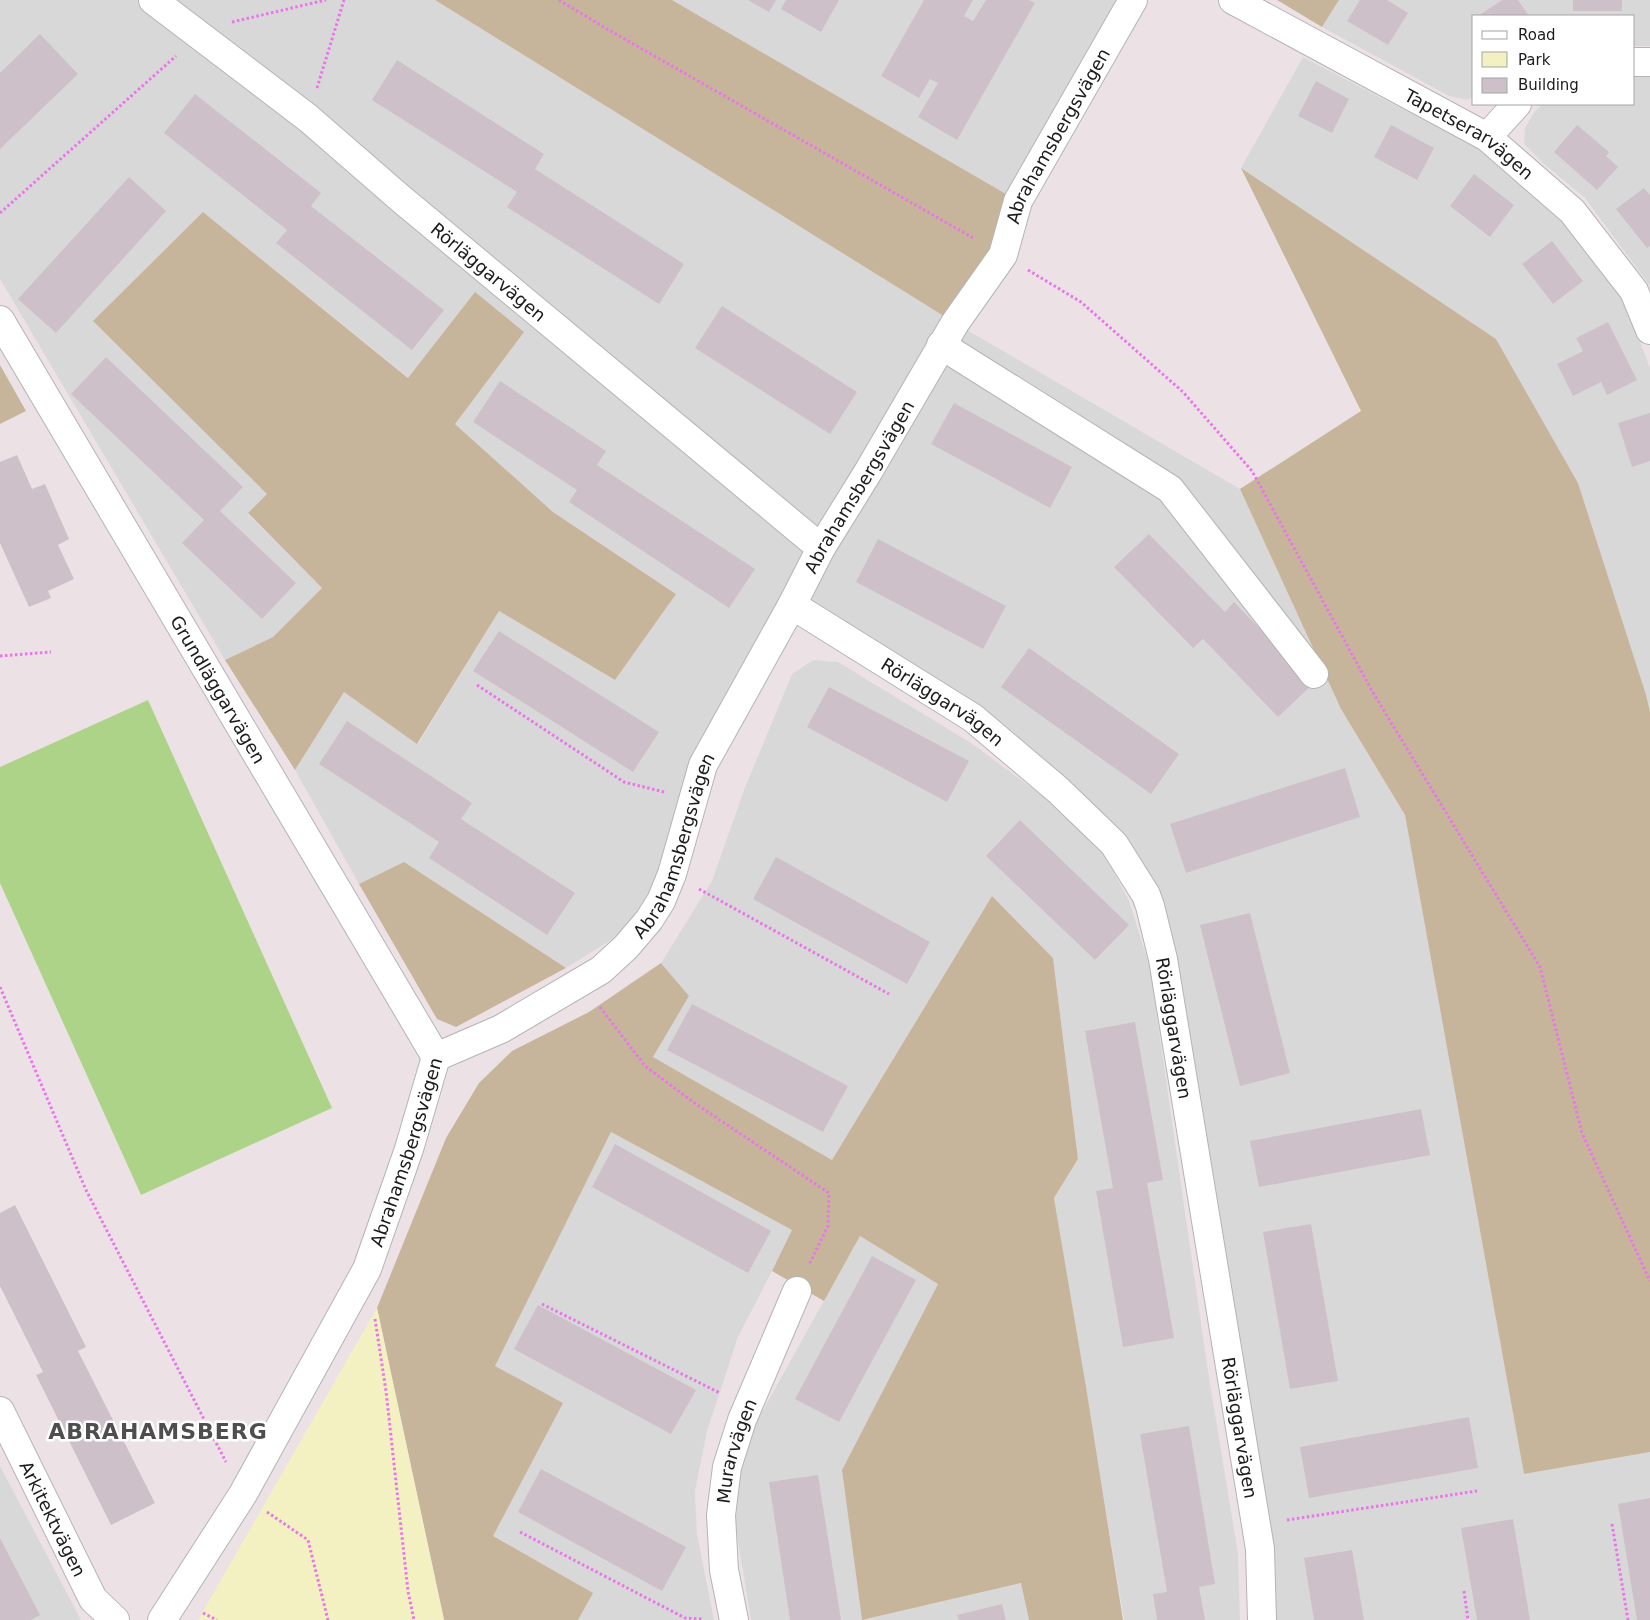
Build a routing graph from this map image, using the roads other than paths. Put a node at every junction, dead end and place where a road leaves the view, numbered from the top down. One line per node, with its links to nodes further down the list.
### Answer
1 (153, 0): 11 (street, Rörläggarvägen)
2 (1133, 0): 10 (street, Abrahamsbergsvägen)
3 (1233, 0): 7 (street, Tapetserarvägen)
4 (1635, 62): 5 (street)
5 (1650, 62)
6 (1516, 105): 7 (street)
7 (1487, 137): 9 (street, Tapetserarvägen)
8 (0, 320): 14 (street, Grundläggarvägen)
9 (1650, 330)
10 (941, 345): 11 (street, Abrahamsbergsvägen); 13 (street)
11 (821, 548): 12 (street, Abrahamsbergsvägen)
12 (792, 605): 14 (street, Abrahamsbergsvägen); 20 (street, Rörläggarvägen)
13 (1314, 674)
14 (436, 1057): 19 (street, Abrahamsbergsvägen)
15 (797, 1291): 17 (street, Murarvägen)
16 (0, 1411): 18 (street, Arkitektvägen)
17 (733, 1619)
18 (115, 1620)
19 (162, 1620)
20 (1262, 1620)

